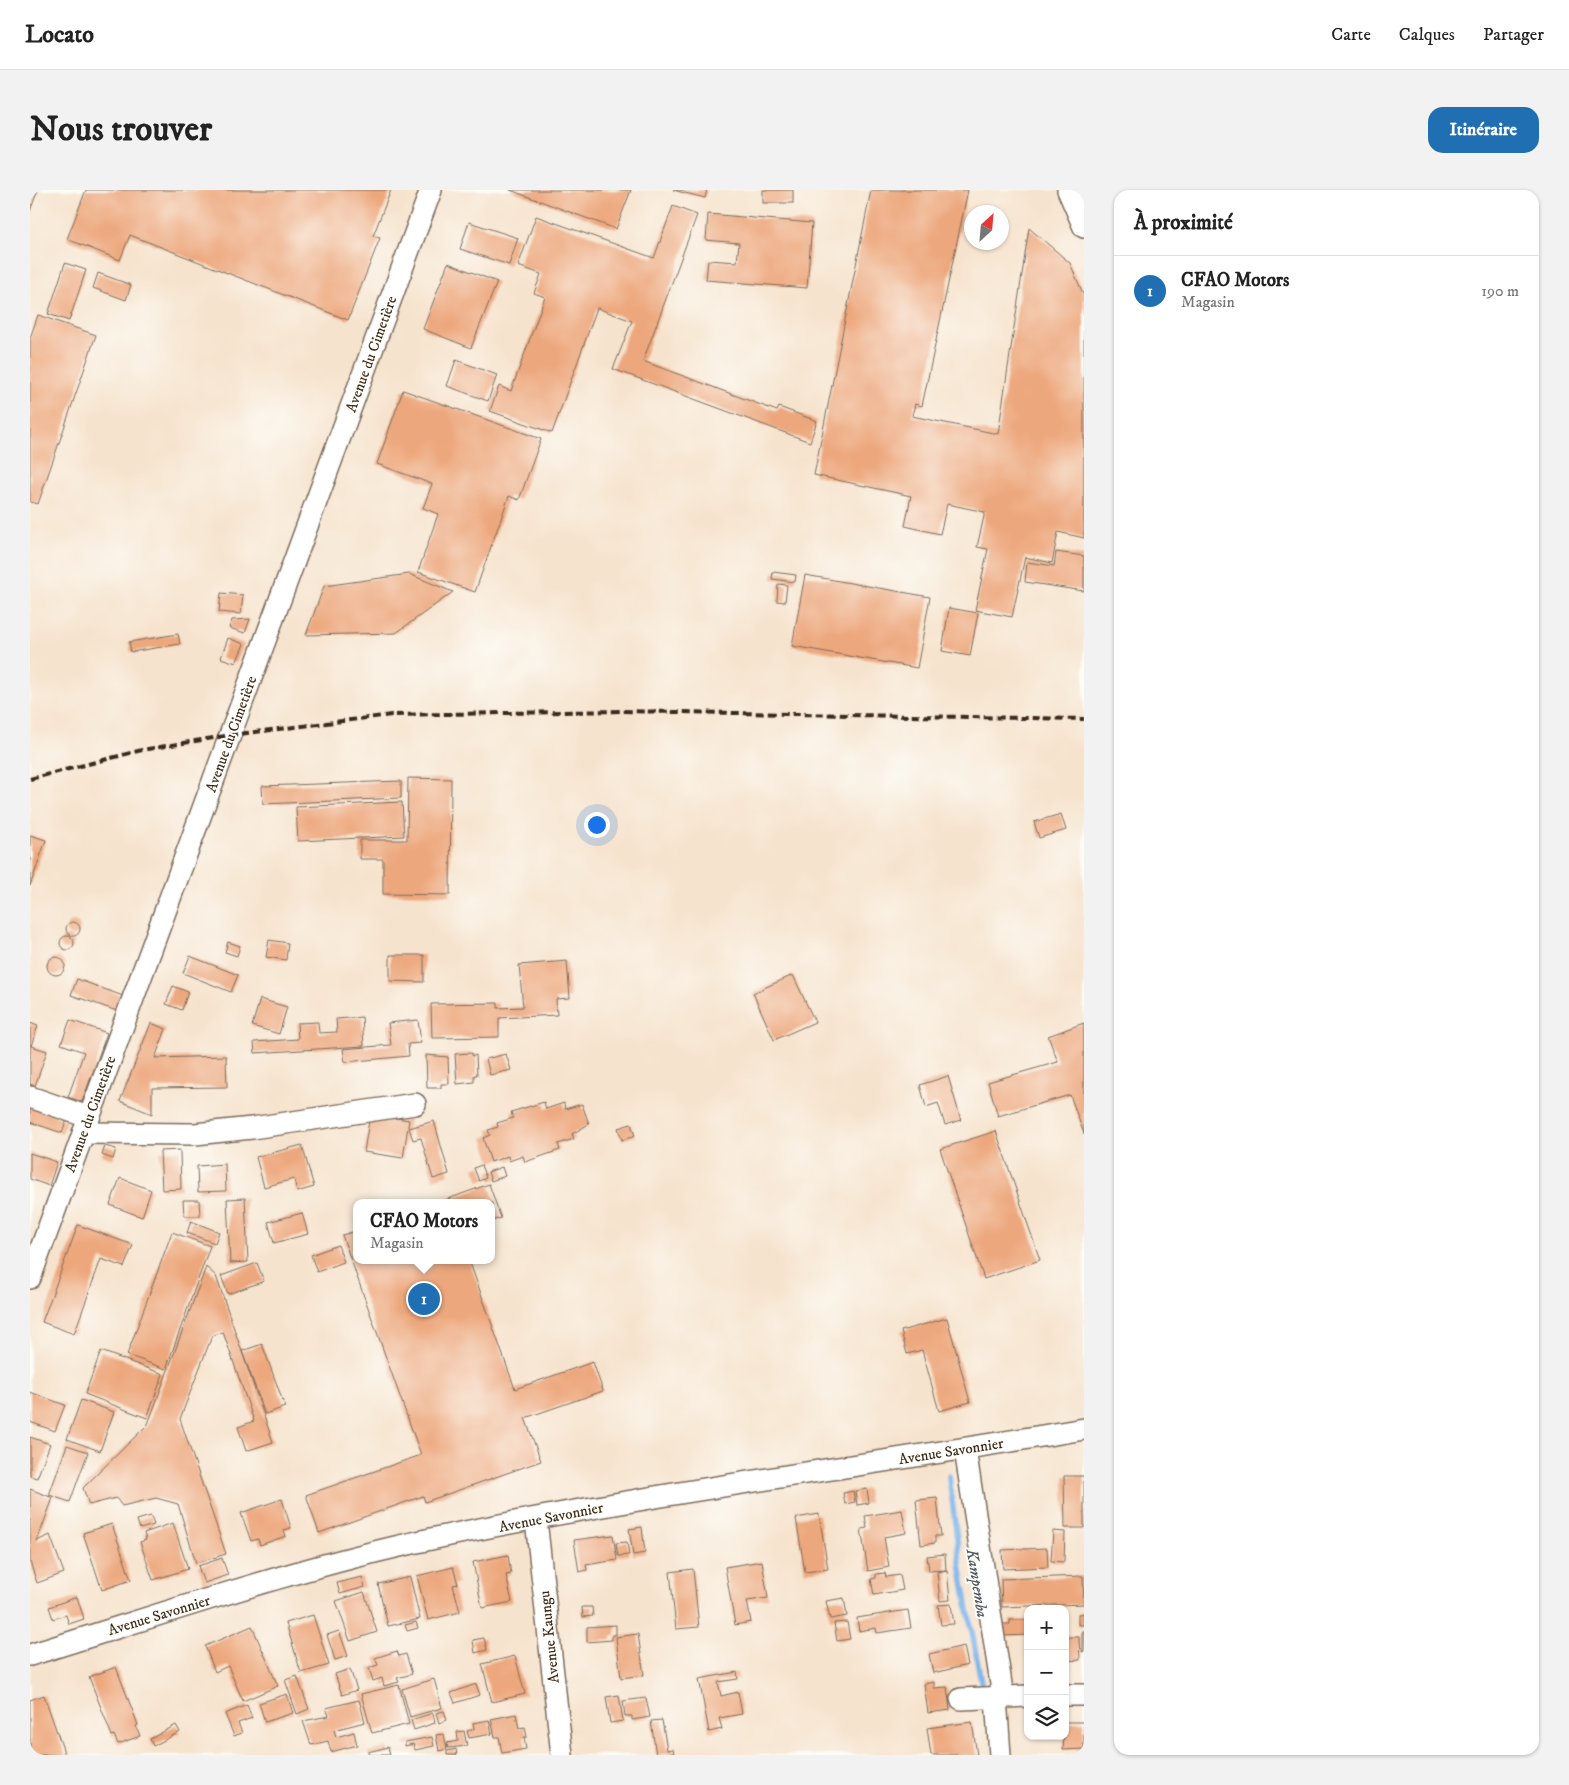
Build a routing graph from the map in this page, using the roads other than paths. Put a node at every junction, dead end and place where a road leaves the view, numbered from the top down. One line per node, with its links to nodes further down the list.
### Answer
1 (431, 190): 6 (street, Avenue du Cimetière)
2 (1068, 190): 3 (street)
3 (1084, 227)
4 (30, 1097): 6 (street)
5 (415, 1104): 6 (street)
6 (86, 1124): 7 (street, Avenue du Cimetière)
7 (31, 1275)
8 (1084, 1429): 9 (street, Avenue Savonnier)
9 (965, 1449): 10 (street, Avenue Savonnier); 15 (street)
10 (536, 1520): 11 (street, Avenue Savonnier); 16 (street, Avenue Kaungu)
11 (30, 1655)
12 (1084, 1695): 14 (street)
13 (1024, 1696): 15 (street)
14 (1069, 1696)
15 (983, 1698): 17 (street)
16 (562, 1755)
17 (1000, 1755)

